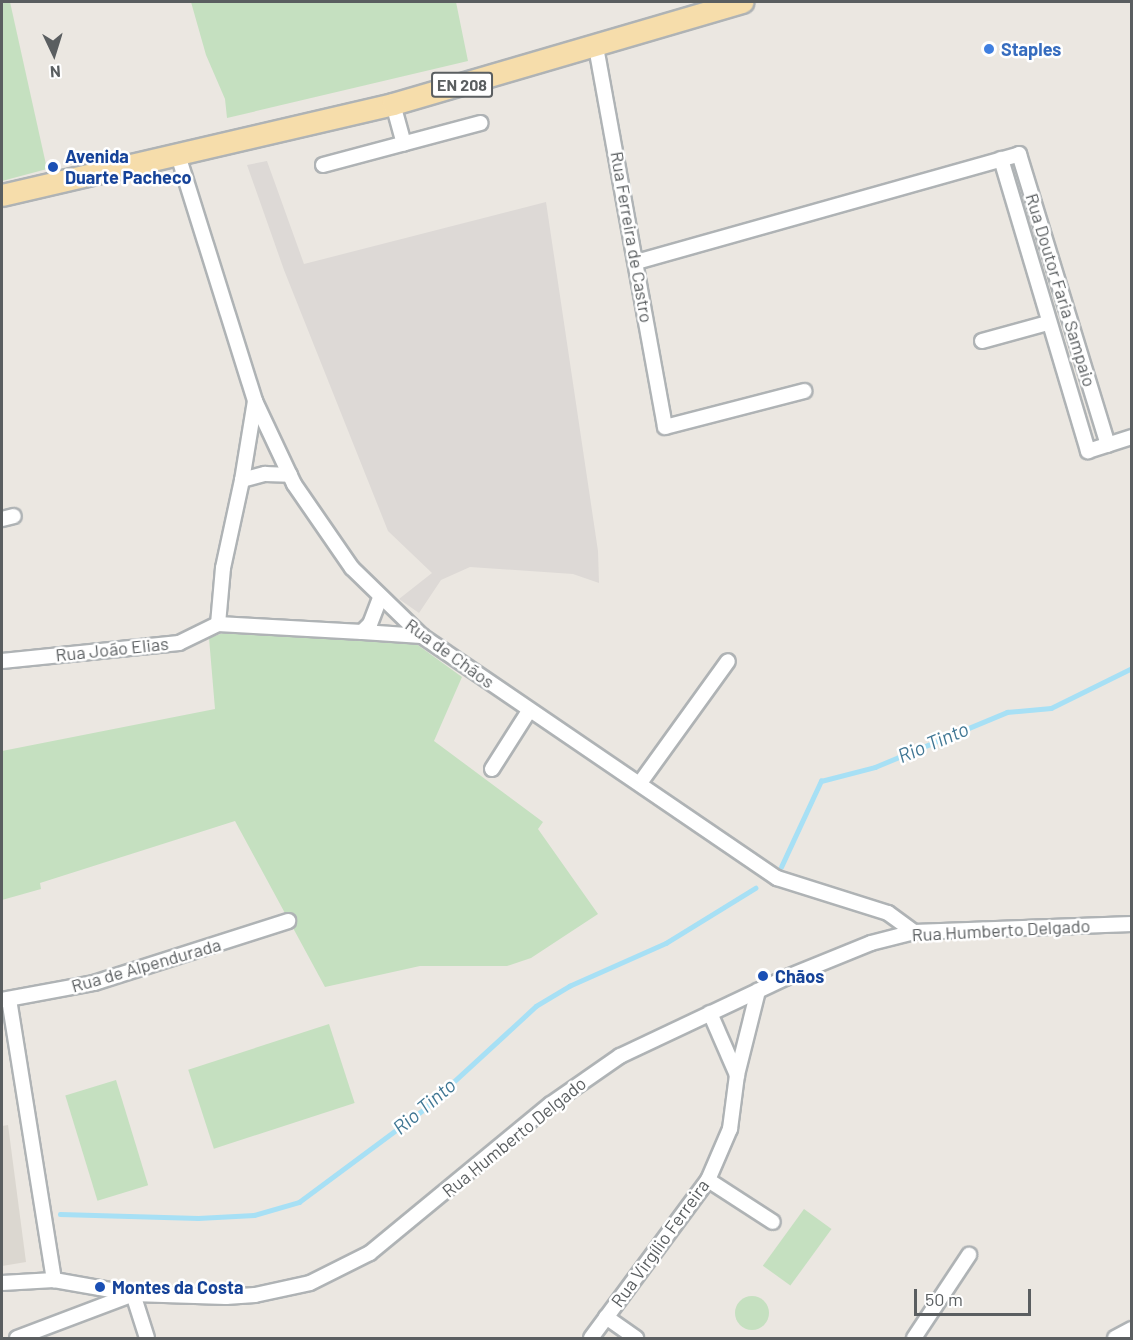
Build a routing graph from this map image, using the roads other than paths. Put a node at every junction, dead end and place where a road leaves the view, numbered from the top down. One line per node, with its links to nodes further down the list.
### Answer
1 (742, 2): 2 (main road, EN 208)
2 (596, 47): 3 (main road, EN 208); 10 (street, Rua Ferreira de Castro)
3 (393, 105): 5 (street); 6 (main road, EN 208)
4 (481, 123): 5 (street)
5 (404, 144): 8 (street)
6 (178, 155): 9 (main road, EN 208); 14 (street, Rua de Chãos)
7 (1001, 159): 10 (street); 11 (street, Rua Doutor Faria Sampaio); 16 (street, Rua Doutor Faria Sampaio)
8 (323, 165)
9 (2, 195)
10 (636, 262): 13 (street, Rua Ferreira de Castro)
11 (1048, 323): 12 (street, Rua Doutor Faria Sampaio); 16 (street, Rua Doutor Faria Sampaio)
12 (982, 341)
13 (804, 391)
14 (255, 401): 17 (street, Rua de Chãos); 18 (street)
15 (1131, 438): 16 (street, Rua Doutor Faria Sampaio)
16 (1108, 445)
17 (290, 476): 18 (street); 19 (street, Rua de Chãos)
18 (242, 480): 20 (street)
19 (380, 598): 21 (street); 22 (street, Rua de Chãos)
20 (218, 624): 21 (street); 24 (street, Rua João Elias)
21 (362, 632): 22 (street)
22 (422, 636): 25 (street, Rua de Chãos)
23 (729, 661): 27 (street)
24 (2, 662)
25 (529, 711): 26 (street); 27 (street, Rua de Chãos)
26 (492, 769)
27 (640, 783): 30 (street, Rua de Chãos)
28 (288, 921): 32 (street, Rua de Alpendurada)
29 (1131, 924): 30 (street, Rua Humberto Delgado)
30 (914, 932): 31 (street, Rua Humberto Delgado)
31 (758, 991): 33 (street, Rua Humberto Delgado); 34 (street, Rua Virgílio Ferreira)
32 (5, 1000): 38 (street)
33 (710, 1013): 34 (street); 40 (street, Rua Humberto Delgado)
34 (737, 1075): 35 (street, Rua Virgílio Ferreira)
35 (708, 1180): 36 (street); 41 (street, Rua Virgílio Ferreira)
36 (773, 1222)
37 (969, 1255): 47 (street)
38 (54, 1280): 39 (street, Rua Humberto Delgado); 40 (street, Rua Humberto Delgado)
39 (2, 1283)
40 (133, 1294): 43 (street); 44 (street)
41 (606, 1317): 45 (street, Rua Virgílio Ferreira); 46 (street)
42 (1131, 1329): 48 (street)
43 (17, 1338)
44 (147, 1338)
45 (591, 1338)
46 (636, 1338)
47 (914, 1338)
48 (1115, 1338)

